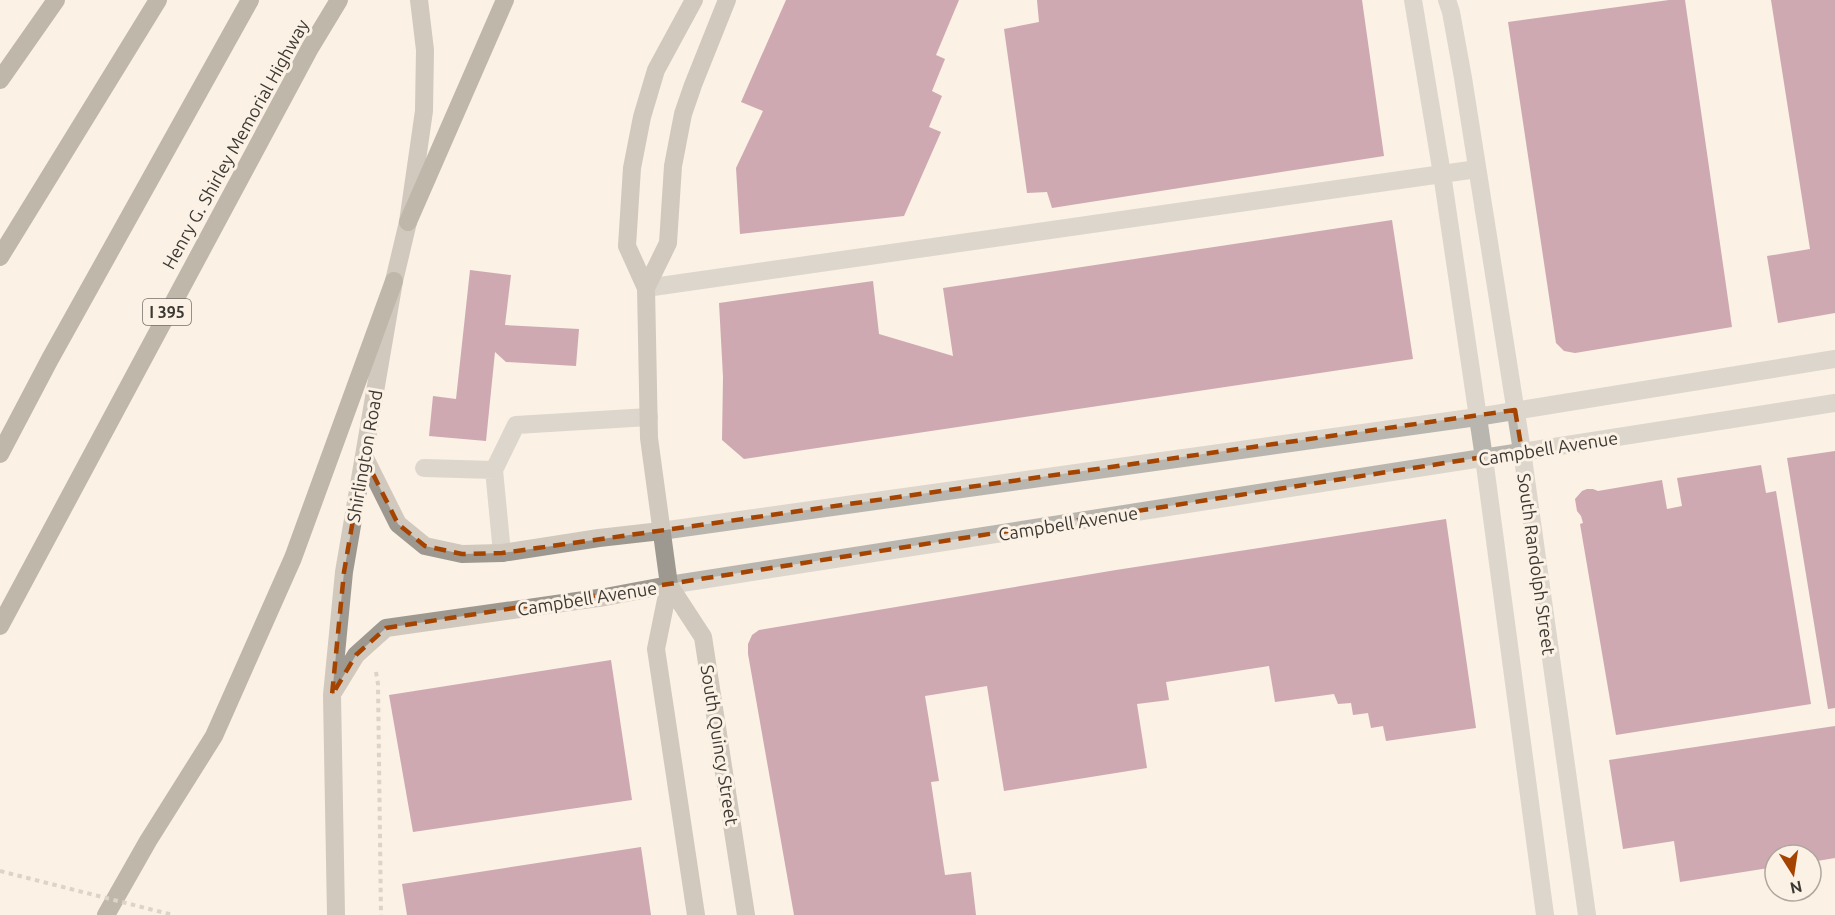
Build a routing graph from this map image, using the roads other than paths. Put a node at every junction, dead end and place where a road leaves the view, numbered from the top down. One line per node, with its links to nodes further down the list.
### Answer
1 (56, 0): 11 (highway)
2 (158, 0): 15 (highway)
3 (250, 0): 24 (highway)
4 (339, 0): 32 (highway, Henry G. Shirley Memorial Highway / I 395)
5 (419, 0): 14 (street, Shirlington Road)
6 (505, 0): 14 (highway)
7 (694, 0): 17 (street)
8 (726, 0): 17 (street)
9 (1413, 0): 13 (street)
10 (1448, 0): 12 (street, South Randolph Street)
11 (0, 80)
12 (1477, 169): 13 (street); 20 (street, South Randolph Street)
13 (1442, 174): 17 (street); 22 (street)
14 (408, 222): 16 (street, Shirlington Road)
15 (0, 257)
16 (394, 281): 25 (street, Shirlington Road); 34 (highway)
17 (646, 288): 21 (street, South Quincy Street)
18 (1835, 359): 20 (street)
19 (1835, 402): 23 (street, Campbell Avenue)
20 (1515, 410): 22 (street); 23 (street, South Randolph Street)
21 (649, 417): 28 (street); 29 (street, South Quincy Street)
22 (1477, 417): 26 (street); 29 (street)
23 (1522, 451): 26 (street, Campbell Avenue); 39 (street, South Randolph Street)
24 (0, 454)
25 (363, 456): 30 (street); 33 (street, Shirlington Road)
26 (1484, 458): 31 (street, Campbell Avenue); 38 (street)
27 (424, 468): 28 (street)
28 (494, 470): 30 (street)
29 (661, 531): 30 (street); 31 (street, South Quincy Street)
30 (502, 553)
31 (669, 585): 33 (street, Campbell Avenue); 36 (street, South Quincy Street); 37 (street, South Quincy Street)
32 (0, 626)
33 (332, 695): 35 (street, Shirlington Road)
34 (106, 915)
35 (336, 915)
36 (696, 915)
37 (746, 915)
38 (1545, 915)
39 (1587, 915)

